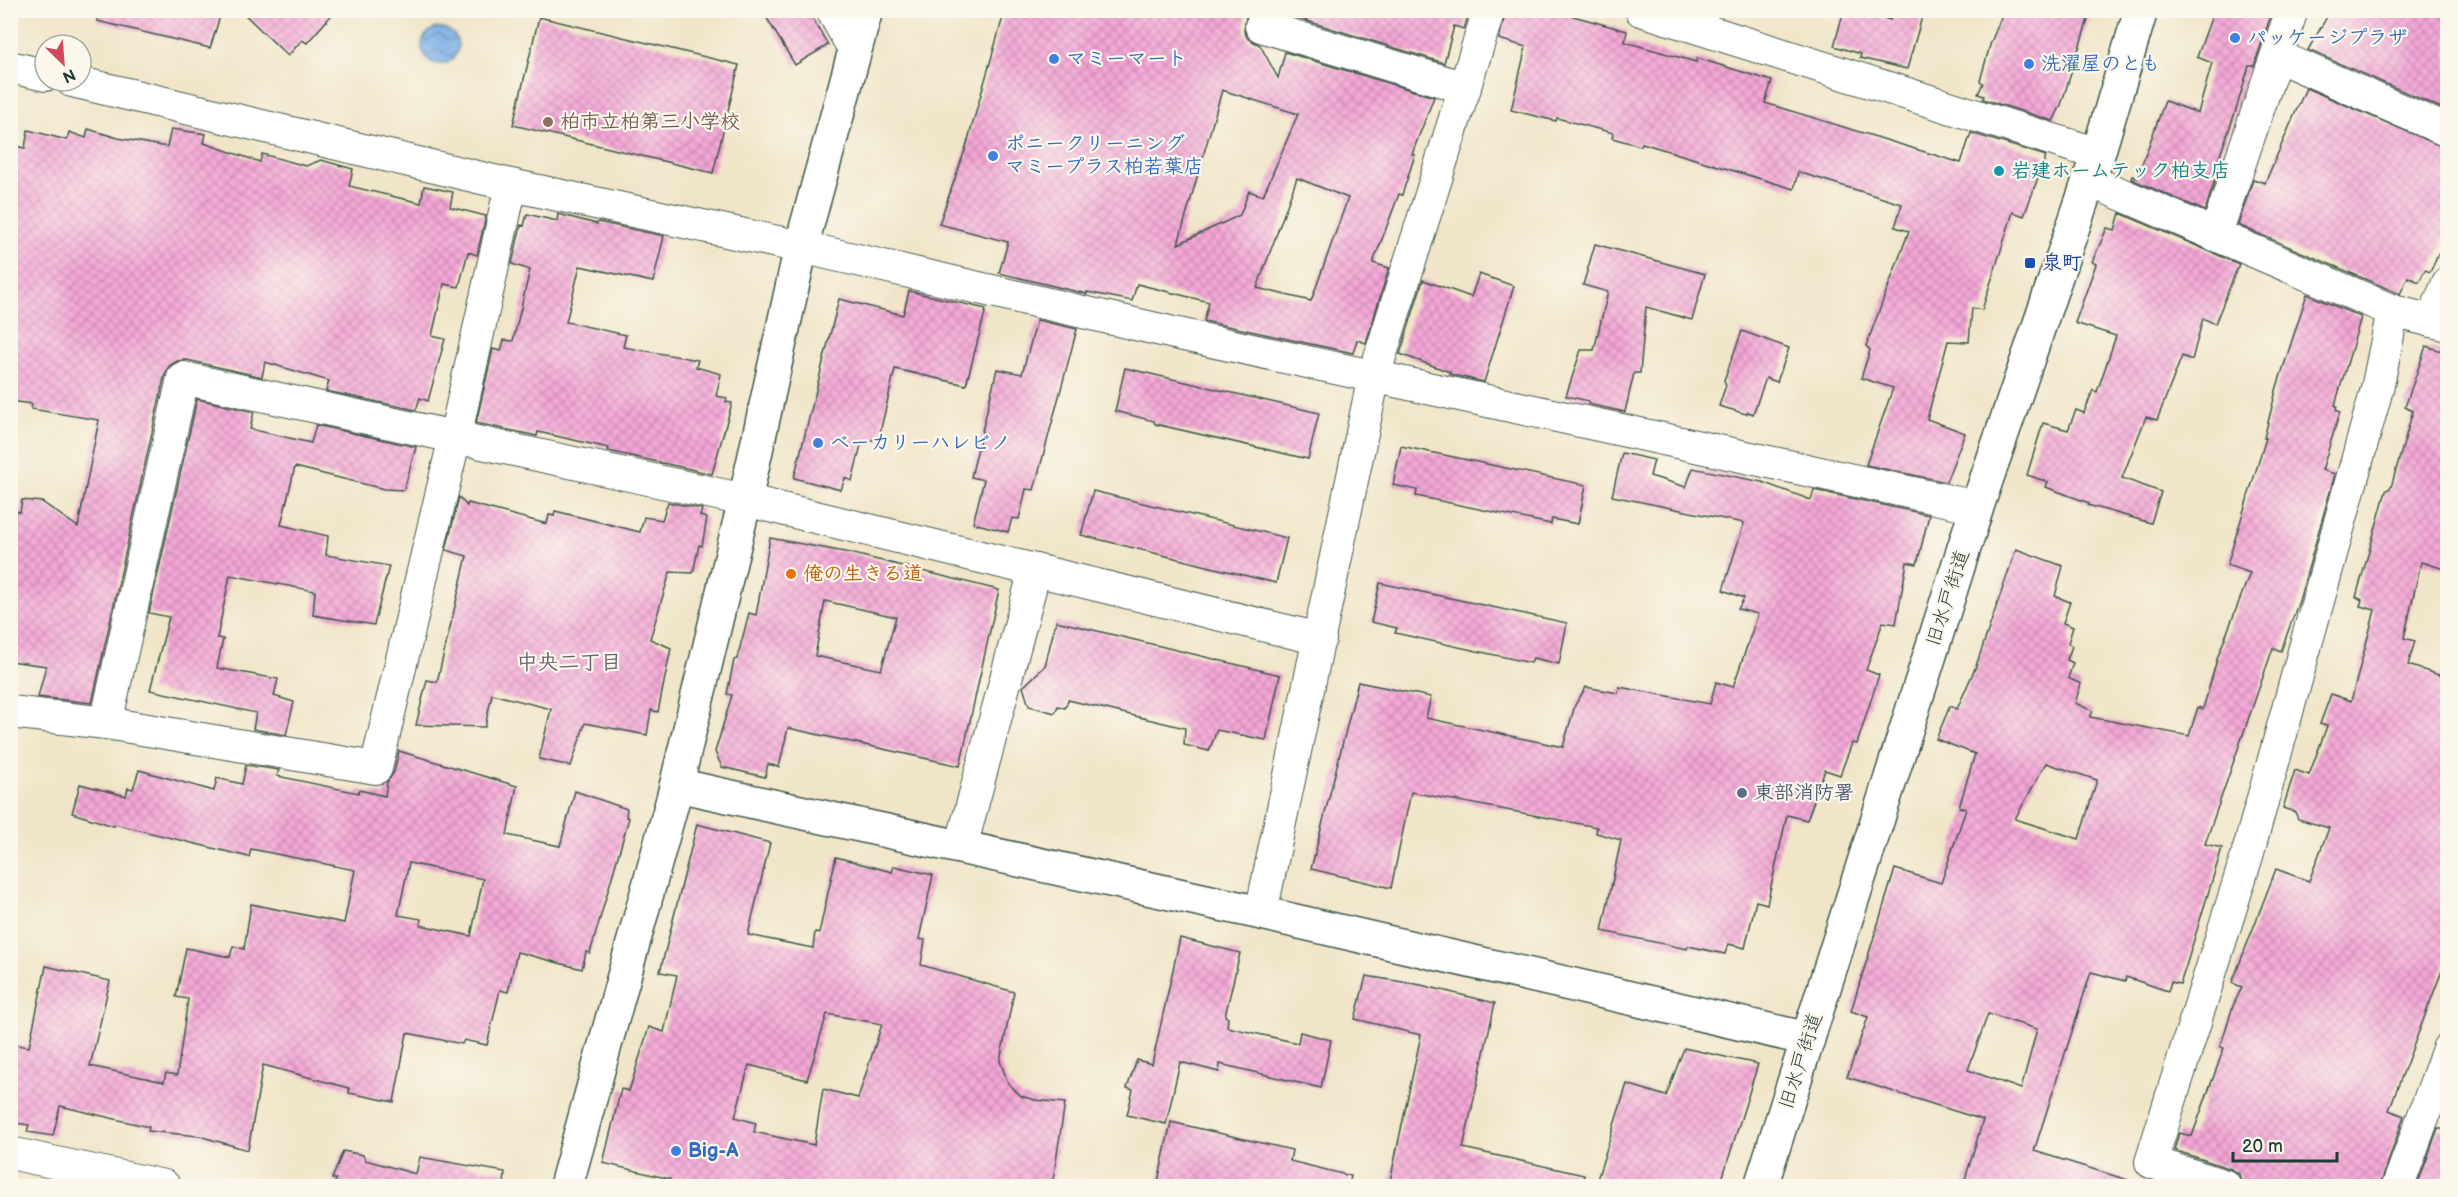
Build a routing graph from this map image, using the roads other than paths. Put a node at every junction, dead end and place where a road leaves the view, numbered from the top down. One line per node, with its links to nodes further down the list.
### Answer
1 (832, 10): 8 (street)
2 (866, 10): 8 (street)
3 (1489, 10): 13 (street)
4 (1641, 10): 15 (street)
5 (2141, 10): 15 (street, 旧水戸街道)
6 (2292, 10): 9 (street)
7 (1261, 26): 13 (street)
8 (855, 51): 18 (street)
9 (2277, 56): 14 (street); 17 (street)
10 (10, 67): 11 (street)
11 (33, 72)
12 (93, 86): 16 (street)
13 (1465, 88): 22 (street)
14 (2448, 131)
15 (2093, 167): 17 (street); 25 (street, 旧水戸街道)
16 (511, 185): 18 (street); 23 (street)
17 (2215, 236): 20 (street)
18 (801, 247): 22 (street); 24 (street)
19 (2448, 283): 21 (street)
20 (2393, 310): 21 (street); 39 (street)
21 (2440, 323)
22 (1374, 376): 25 (street); 27 (street)
23 (455, 437): 24 (street); 29 (street); 29 (street)
24 (745, 500): 26 (street); 30 (street)
25 (1977, 507): 33 (street, 旧水戸街道)
26 (1035, 570): 27 (street); 31 (street)
27 (1320, 639): 32 (street)
28 (10, 712): 29 (street)
29 (106, 723)
30 (677, 785): 31 (street); 37 (street)
31 (961, 847): 32 (street)
32 (1261, 913): 33 (street)
33 (1808, 1040): 38 (street, 旧水戸街道)
34 (2448, 1049): 40 (street)
35 (10, 1153): 36 (street)
36 (164, 1186)
37 (566, 1186)
38 (1761, 1186)
39 (2225, 1186)
40 (2398, 1186)

